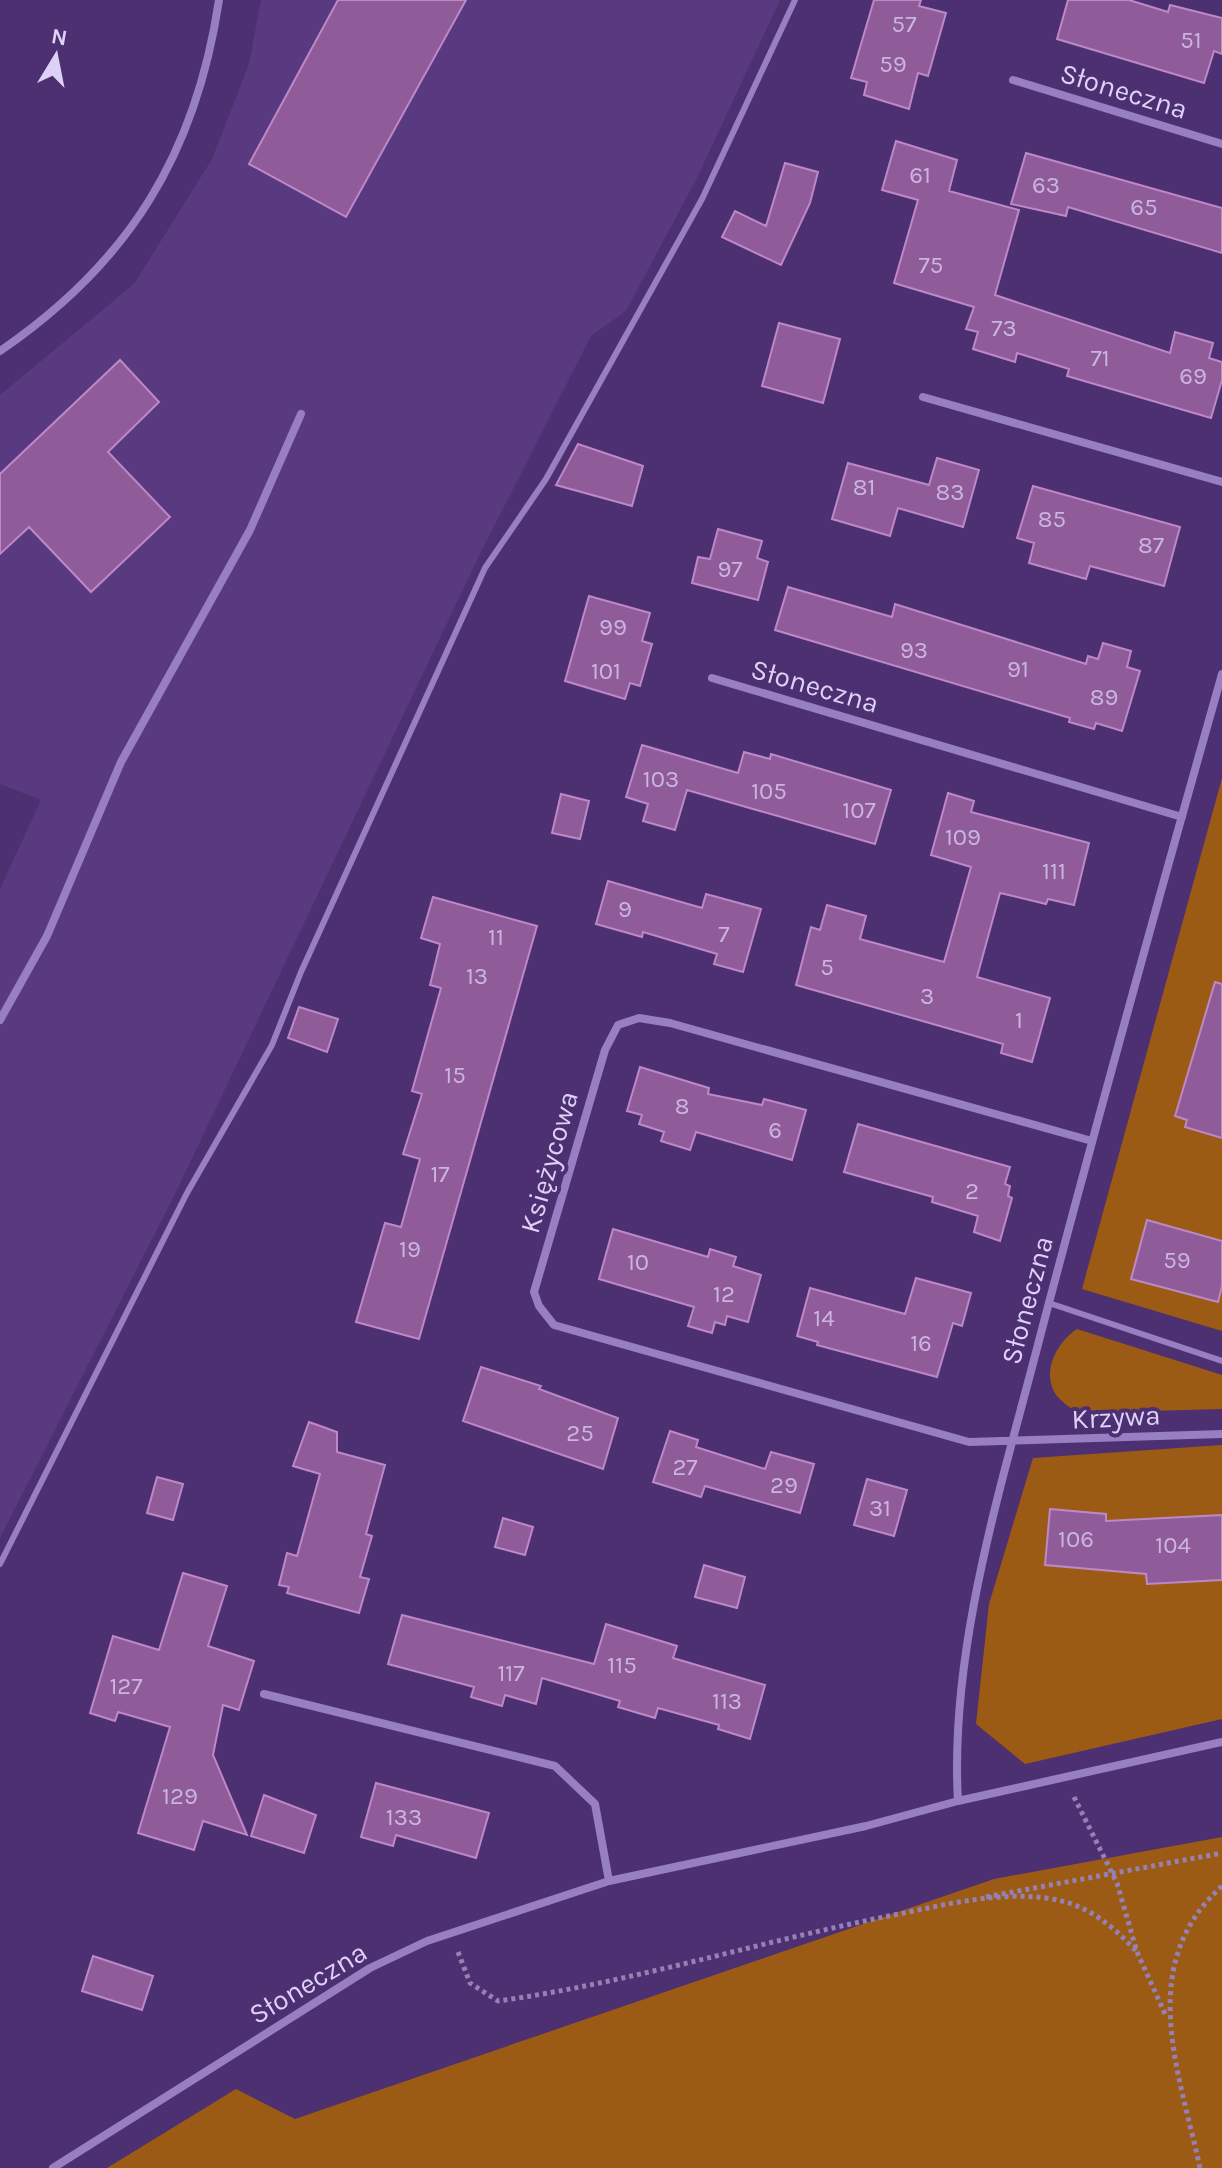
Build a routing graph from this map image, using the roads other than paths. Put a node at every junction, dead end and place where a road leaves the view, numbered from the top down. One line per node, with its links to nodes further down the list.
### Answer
1 (219, 0): 5 (street)
2 (795, 0): 18 (lane)
3 (1013, 80): 4 (street, Słoneczna)
4 (1222, 144)
5 (0, 351)
6 (923, 397): 8 (street)
7 (301, 414): 12 (street)
8 (1222, 482)
9 (1222, 674): 11 (street, Słoneczna)
10 (712, 678): 11 (street, Słoneczna)
11 (1182, 817): 13 (street, Słoneczna)
12 (0, 1020)
13 (1092, 1141): 14 (street, Słoneczna); 17 (street, Księżycowa)
14 (1049, 1303): 15 (lane); 17 (street, Słoneczna)
15 (1222, 1361)
16 (1222, 1434): 17 (street, Krzywa)
17 (1012, 1443): 21 (street, Słoneczna)
18 (0, 1564)
19 (264, 1694): 22 (street)
20 (1222, 1742): 21 (street, Słoneczna)
21 (958, 1801): 22 (street, Słoneczna)
22 (609, 1881): 23 (street, Słoneczna)
23 (53, 2168)

